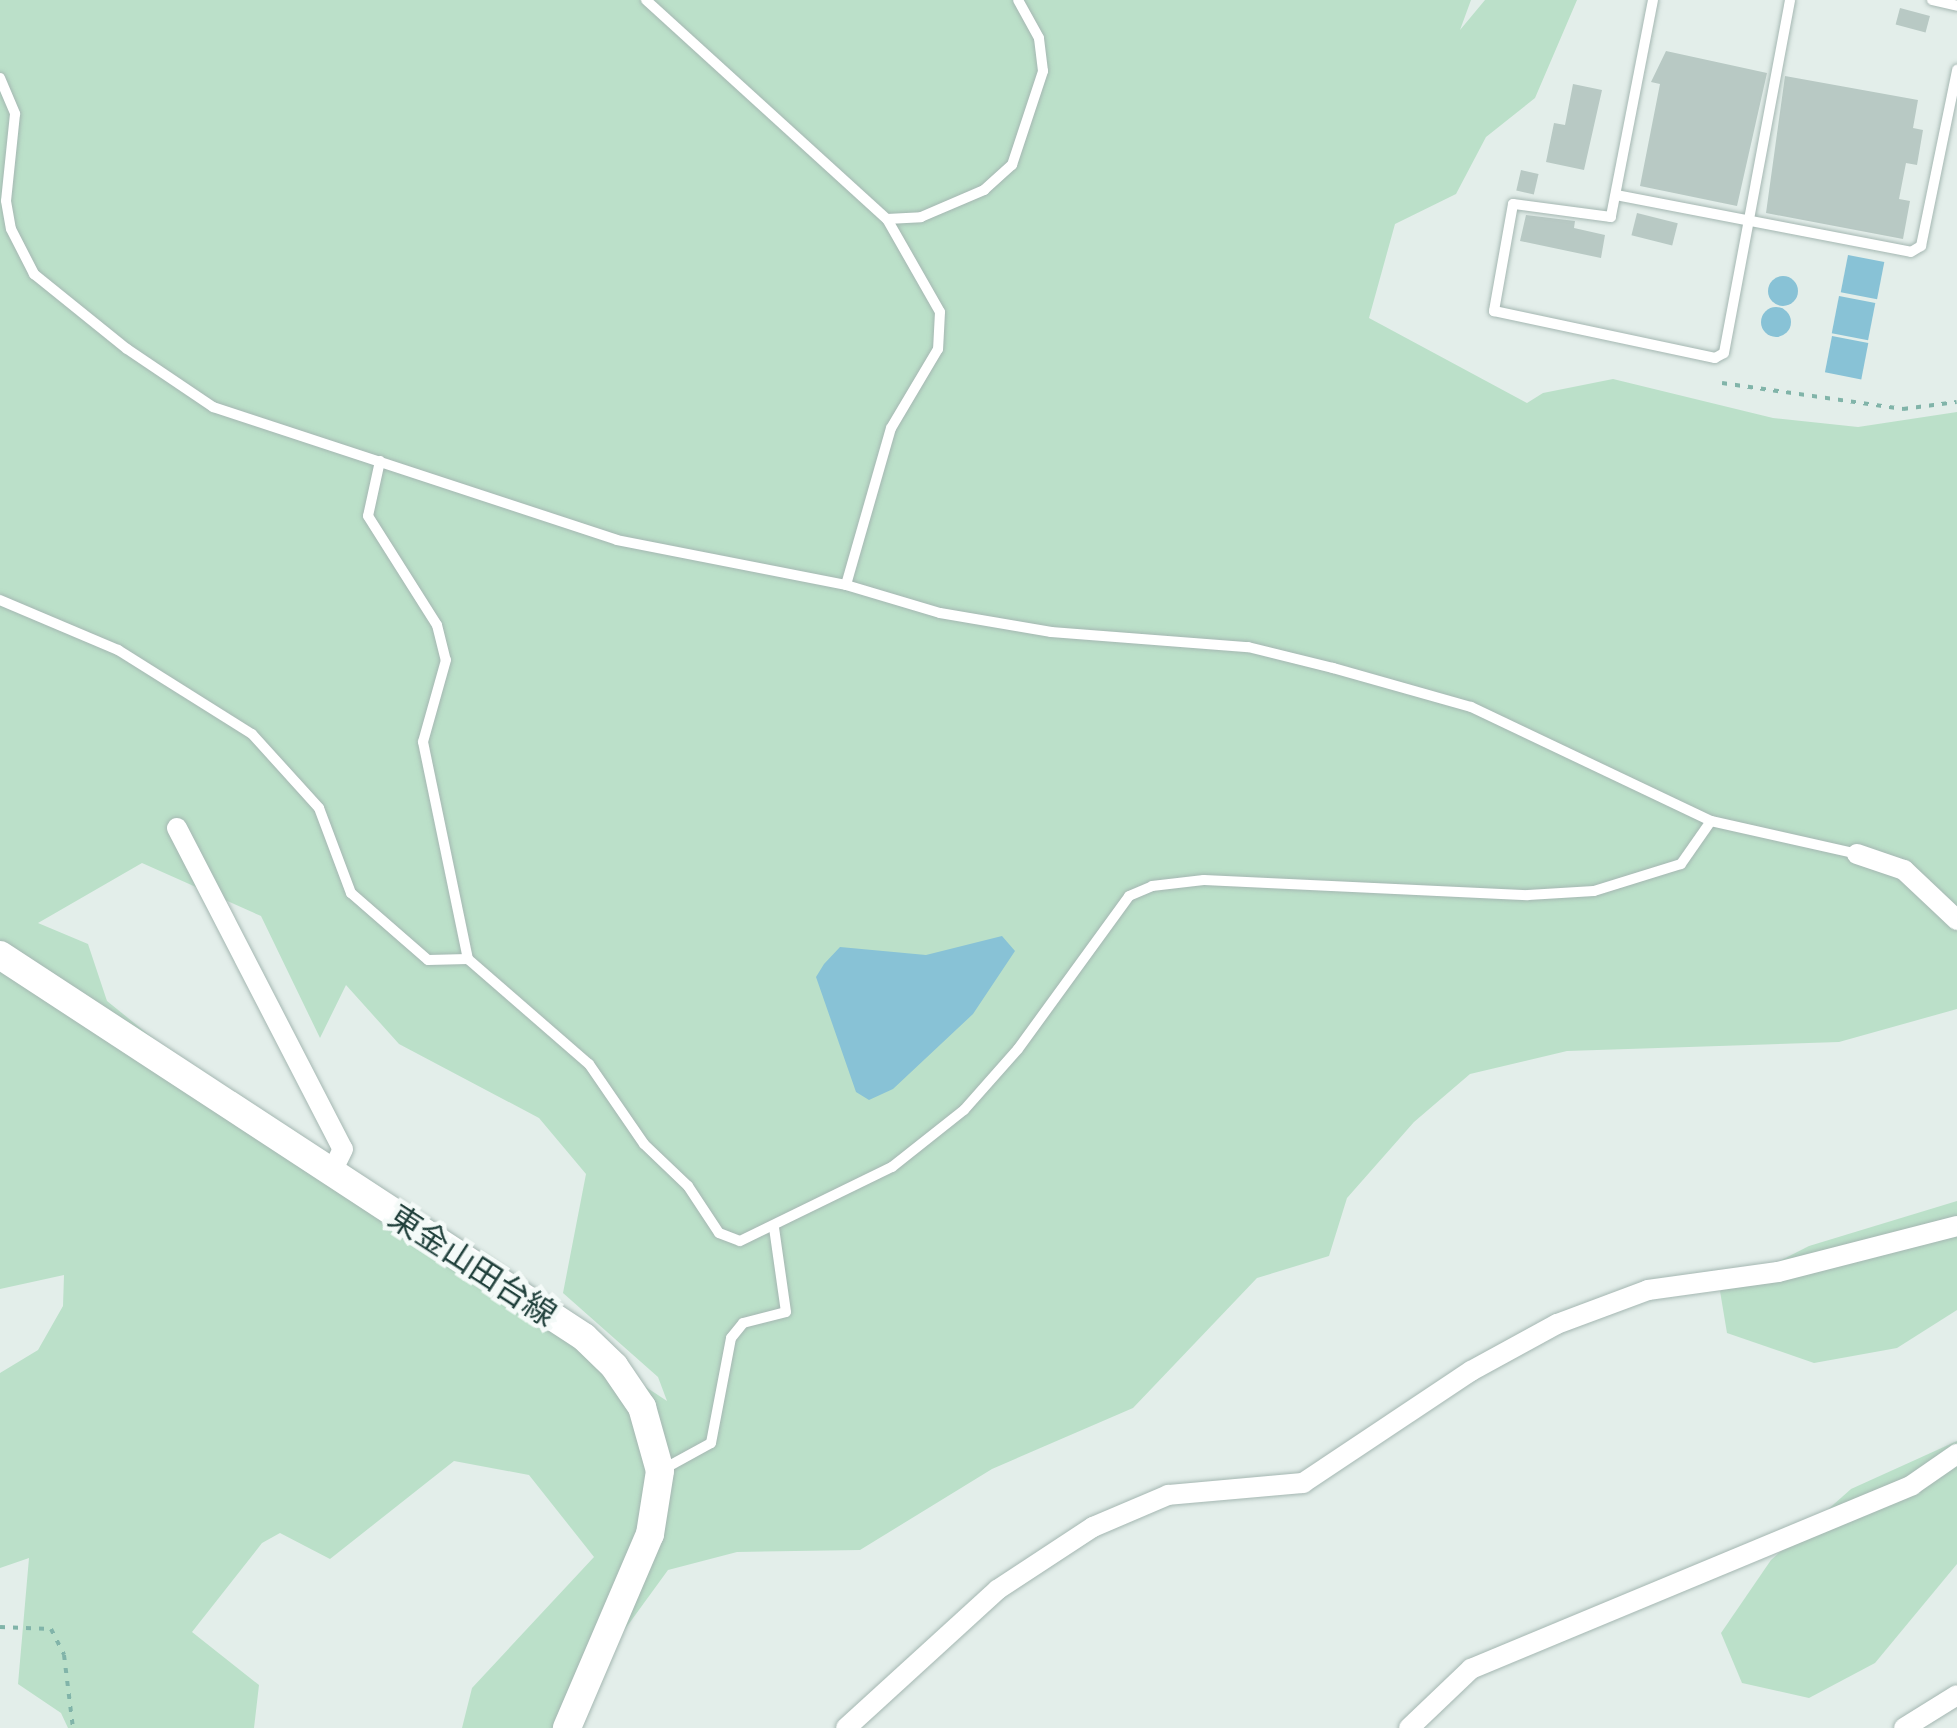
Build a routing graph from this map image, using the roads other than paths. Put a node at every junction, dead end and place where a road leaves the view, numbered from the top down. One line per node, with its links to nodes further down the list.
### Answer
1 (646, 0): 10 (lane)
2 (1018, 0): 10 (lane)
3 (1653, 0): 9 (lane)
4 (1790, 0): 11 (lane)
5 (1932, 0): 6 (lane)
6 (1957, 6)
7 (1957, 70): 11 (lane)
8 (0, 78): 12 (lane)
9 (1616, 195): 11 (lane); 11 (lane)
10 (887, 218): 13 (lane)
11 (1749, 221)
12 (380, 461): 13 (lane); 20 (lane)
13 (846, 584): 15 (lane)
14 (0, 600): 20 (lane)
15 (1711, 821): 17 (lane); 23 (lane)
16 (177, 828): 21 (street)
17 (1857, 854): 18 (street)
18 (1957, 920)
19 (0, 955): 21 (main road, 東金山田台線)
20 (468, 959): 23 (lane)
21 (332, 1172): 25 (main road, 東金山田台線)
22 (1957, 1226): 28 (street)
23 (774, 1228): 25 (lane)
24 (1957, 1454): 29 (street)
25 (660, 1471): 27 (main road, 東金山田台線)
26 (1957, 1695): 30 (street)
27 (567, 1728)
28 (846, 1728)
29 (1409, 1728)
30 (1904, 1728)

